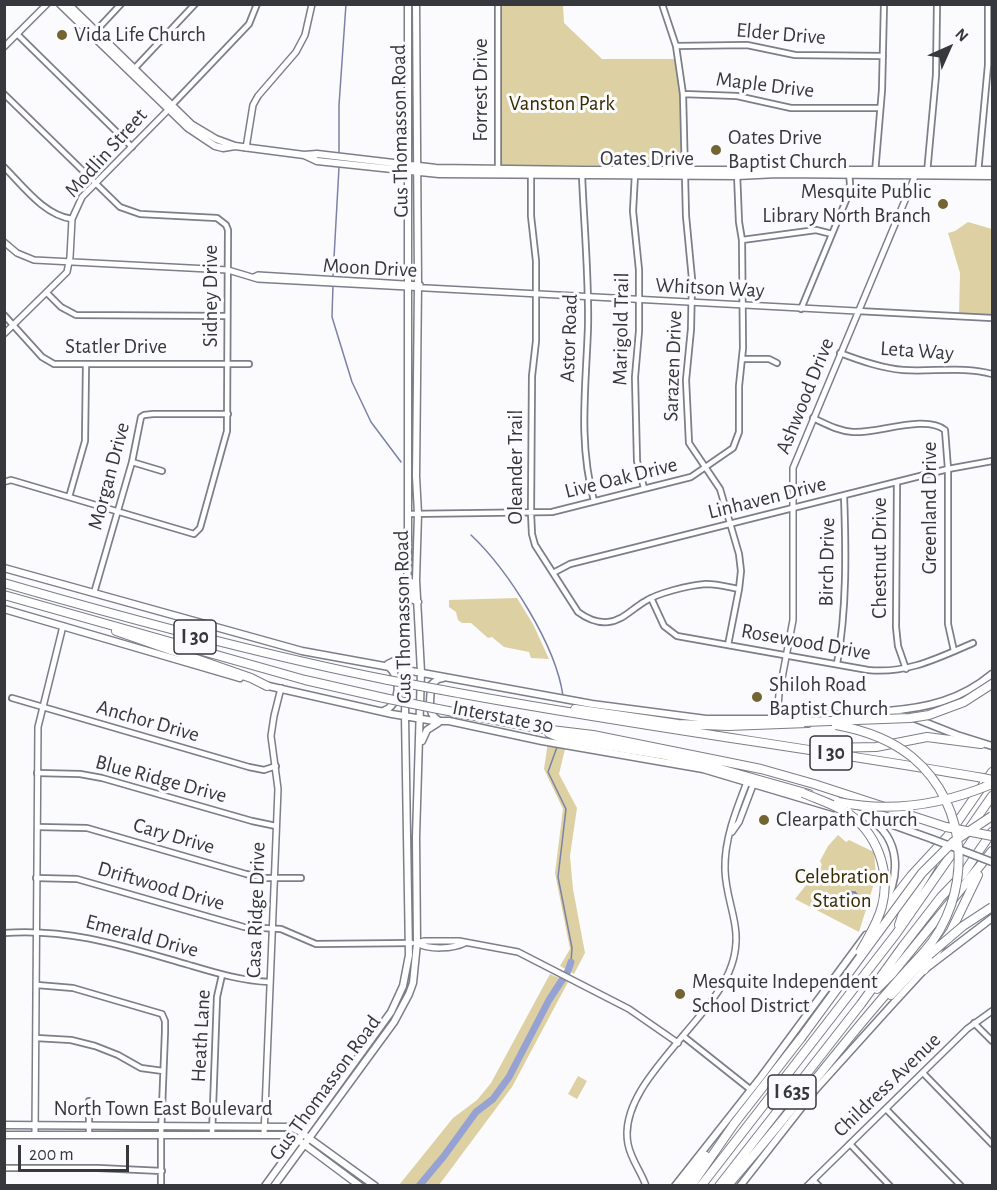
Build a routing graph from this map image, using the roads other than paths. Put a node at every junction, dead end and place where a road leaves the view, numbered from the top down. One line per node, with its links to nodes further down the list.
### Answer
1 (47, 4): 16 (street)
2 (60, 4): 15 (main road, Oates Drive)
3 (68, 4): 15 (main road, Oates Drive)
4 (121, 4): 15 (street)
5 (195, 4): 21 (street)
6 (257, 4): 24 (street, Modlin Street)
7 (312, 4): 27 (street)
8 (408, 4): 20 (main road, Gus Thomasson Road)
9 (416, 4): 20 (main road, Gus Thomasson Road)
10 (498, 4): 33 (street, Forrest Drive)
11 (662, 4): 17 (street, Sarazen Drive)
12 (884, 4): 19 (street)
13 (937, 4): 41 (street)
14 (988, 4): 42 (street)
15 (94, 33): 21 (main road, Oates Drive)
16 (17, 34): 18 (street); 26 (street)
17 (676, 46): 19 (street, Elder Drive); 23 (street, Sarazen Drive)
18 (4, 47)
19 (883, 56): 25 (street)
20 (412, 68): 29 (main road, Gus Thomasson Road); 30 (main road, Gus Thomasson Road)
21 (132, 71): 24 (main road, Oates Drive)
22 (4, 94): 44 (street, Sidney Drive)
23 (683, 94): 25 (street, Maple Drive); 35 (street, Sarazen Drive)
24 (169, 108): 26 (street, Modlin Street); 27 (main road, Oates Drive)
25 (880, 108): 39 (street)
26 (132, 147): 44 (street, Modlin Street)
27 (246, 148): 29 (main road, Oates Drive)
28 (4, 167): 45 (street)
29 (408, 168): 30 (main road, Oates Drive); 51 (main road, Gus Thomasson Road)
30 (417, 169): 33 (main road, Oates Drive); 52 (main road, Gus Thomasson Road)
31 (993, 170): 42 (main road, Oates Drive)
32 (531, 171): 33 (main road, Oates Drive); 38 (main road, Oates Drive); 55 (street, Oleander Trail)
33 (498, 172)
34 (635, 172): 35 (main road, Oates Drive); 38 (main road, Oates Drive); 57 (street, Marigold Trail)
35 (685, 172): 36 (main road, Oates Drive); 58 (street, Sarazen Drive)
36 (737, 172): 37 (main road, Oates Drive); 47 (street, Live Oak Drive)
37 (849, 172): 39 (main road, Oates Drive); 46 (street)
38 (583, 173): 56 (street, Astor Road)
39 (875, 173): 40 (main road, Oates Drive)
40 (916, 173): 41 (main road, Oates Drive); 61 (street, Ashwood Drive)
41 (927, 173): 42 (main road, Oates Drive)
42 (978, 173): 43 (main road, Oates Drive)
43 (993, 176)
44 (95, 184): 45 (street, Modlin Street); 50 (street, Sidney Drive)
45 (72, 219): 49 (street, Modlin Street)
46 (832, 234): 47 (street); 60 (street)
47 (742, 240): 59 (street, Live Oak Drive)
48 (4, 242): 49 (street, Moon Drive)
49 (70, 262): 50 (street, Moon Drive); 54 (street)
50 (228, 270): 51 (street, Moon Drive); 63 (street, Sidney Drive)
51 (407, 285): 52 (street, Moon Drive); 76 (main road, Gus Thomasson Road)
52 (418, 286): 53 (street, Moon Drive); 77 (main road, Gus Thomasson Road)
53 (426, 289): 55 (street, Whitson Way)
54 (47, 293): 63 (street); 65 (street)
55 (536, 294): 56 (street, Whitson Way); 91 (street, Oleander Trail)
56 (587, 298): 57 (street, Whitson Way); 88 (street, Astor Road)
57 (638, 300): 58 (street, Whitson Way); 85 (street, Marigold Trail)
58 (691, 304): 59 (street, Whitson Way); 80 (street, Sarazen Drive)
59 (742, 306): 60 (street, Whitson Way); 68 (street, Live Oak Drive)
60 (801, 309): 61 (street, Whitson Way)
61 (857, 311): 64 (street, Whitson Way); 67 (street, Ashwood Drive)
62 (4, 315): 65 (street, Statler Drive)
63 (228, 316): 69 (street, Sidney Drive)
64 (993, 318)
65 (13, 326): 66 (street); 71 (street, Statler Drive)
66 (4, 334)
67 (840, 353): 73 (street, Leta Way); 75 (street, Ashwood Drive)
68 (742, 358): 70 (street); 80 (street, Live Oak Drive)
69 (227, 363): 71 (street, Statler Drive); 72 (street, Statler Drive); 74 (street, Sidney Drive)
70 (777, 363)
71 (86, 364): 87 (street)
72 (249, 364)
73 (993, 374)
74 (228, 414): 79 (street, Morgan Drive); 90 (street, Sidney Drive)
75 (813, 418): 81 (street, Greenland Drive); 89 (street, Ashwood Drive)
76 (407, 422): 77 (main road); 92 (main road, Gus Thomasson Road)
77 (418, 422): 93 (main road, Gus Thomasson Road)
78 (993, 461): 81 (street, Linhaven Drive)
79 (132, 462): 82 (street); 90 (street, Morgan Drive)
80 (705, 467): 85 (street, Live Oak Drive); 94 (street, Sarazen Drive)
81 (948, 469): 84 (street, Linhaven Drive); 110 (street, Greenland Drive)
82 (162, 471)
83 (4, 482): 87 (street)
84 (897, 482): 86 (street, Linhaven Drive); 115 (street, Chestnut Drive)
85 (644, 488): 88 (street, Live Oak Drive)
86 (844, 495): 89 (street, Linhaven Drive); 112 (street, Birch Drive)
87 (69, 497): 90 (street)
88 (594, 501): 91 (street, Live Oak Drive)
89 (792, 508): 94 (street, Linhaven Drive); 111 (street, Ashwood Drive)
90 (117, 511): 100 (street, Morgan Drive)
91 (531, 513): 93 (street, Live Oak Drive); 96 (street, Oleander Trail)
92 (408, 514): 93 (street, Live Oak Drive); 97 (main road, Gus Thomasson Road)
93 (418, 514): 103 (main road, Gus Thomasson Road)
94 (732, 525): 96 (street, Linhaven Drive); 99 (street, Sarazen Drive)
95 (4, 568): 100 (main road, Interstate 30)
96 (553, 573): 102 (street, Oleander Trail)
97 (407, 576): 103 (main road); 108 (main road, Gus Thomasson Road)
98 (4, 583): 123 (highway, I 30, bridge)
99 (739, 589): 102 (street, Oleander Trail); 109 (street, Sarazen Drive)
100 (94, 593): 113 (main road, Interstate 30)
101 (4, 595): 105 (highway, I 30)
102 (651, 598): 109 (street, Rosewood Drive)
103 (418, 602): 116 (main road, Gus Thomasson Road)
104 (4, 609): 106 (main road, Interstate 30)
105 (69, 613): 120 (highway); 132 (highway, I 30, bridge)
106 (63, 626): 120 (main road, Interstate 30); 124 (street)
107 (973, 643): 110 (street, Rosewood Drive)
108 (406, 644): 113 (main road); 114 (main road, Gus Thomasson Road)
109 (728, 645): 111 (street, Rosewood Drive)
110 (954, 651): 115 (street, Rosewood Drive)
111 (788, 656): 112 (street, Rosewood Drive); 129 (street, Ashwood Drive)
112 (837, 664): 115 (street, Rosewood Drive)
113 (385, 666): 114 (main road, Interstate 30); 125 (main road)
114 (407, 669): 116 (main road, Interstate 30); 127 (main road, Gus Thomasson Road)
115 (906, 669)
116 (421, 672): 118 (main road, Interstate 30); 128 (main road, Gus Thomasson Road)
117 (993, 674): 126 (main road)
118 (447, 677): 129 (main road, Interstate 30); 130 (main road)
119 (993, 684): 131 (highway, bridge)
120 (267, 686): 121 (main road, Interstate 30)
121 (281, 688): 125 (main road, Interstate 30); 137 (street, Casa Ridge Drive)
122 (12, 698): 124 (street, Anchor Drive)
123 (514, 703): 131 (highway); 136 (highway, I 30)
124 (42, 707): 137 (street, Anchor Drive); 139 (street)
125 (382, 712): 127 (main road, Interstate 30)
126 (872, 712): 129 (main road, Interstate 30); 133 (main road, Interstate 30)
127 (405, 716): 128 (main road, Interstate 30); 163 (main road, Gus Thomasson Road)
128 (421, 719): 130 (main road, Interstate 30); 135 (main road, Gus Thomasson Road)
129 (777, 719)
130 (442, 722): 135 (main road); 140 (main road, Interstate 30)
131 (804, 722): 165 (highway, bridge)
132 (543, 729): 140 (highway); 148 (highway, I 30, bridge)
133 (981, 744): 134 (main road, Interstate 30); 136 (highway)
134 (993, 746)
135 (420, 747): 164 (main road, Gus Thomasson Road)
136 (796, 747): 141 (highway, I 30, bridge)
137 (276, 766): 147 (street, Casa Ridge Drive)
138 (993, 772): 149 (highway)
139 (37, 773): 146 (street); 147 (street, Blue Ridge Drive)
140 (748, 781): 142 (highway); 144 (main road, Interstate 30); 178 (street)
141 (993, 782): 142 (highway, bridge)
142 (803, 793): 168 (highway, bridge)
143 (993, 796): 162 (highway, I 635)
144 (859, 813): 151 (main road, Interstate 30, bridge); 158 (main road)
145 (993, 816): 168 (highway, bridge)
146 (38, 826): 153 (street); 154 (street, Cary Drive)
147 (276, 826): 154 (street, Casa Ridge Drive)
148 (993, 834): 173 (highway, I 635)
149 (947, 837): 158 (highway); 162 (highway)
150 (993, 851): 152 (highway)
151 (993, 862)
152 (983, 864): 166 (highway); 173 (highway)
153 (36, 878): 159 (street, Driftwood Drive); 160 (street)
154 (274, 878): 155 (street, Cary Drive); 159 (street, Casa Ridge Drive)
155 (301, 878)
156 (993, 907): 165 (highway, bridge)
157 (993, 918): 166 (main road)
158 (873, 924): 184 (main road)
159 (272, 929): 163 (street, Driftwood Drive); 169 (street, Casa Ridge Drive)
160 (37, 932): 161 (street, Emerald Drive); 167 (street, Emerald Drive); 170 (street)
161 (4, 933)
162 (896, 934): 219 (highway, I 635)
163 (409, 943): 164 (street, Driftwood Drive); 171 (main road, Gus Thomasson Road)
164 (417, 944): 172 (main road, Gus Thomasson Road); 181 (street, Driftwood Drive)
165 (927, 954): 221 (highway)
166 (924, 970): 222 (main road)
167 (222, 975): 169 (street, Emerald Drive); 190 (street, Heath Lane)
168 (844, 980): 193 (highway, bridge)
169 (270, 982): 191 (street, Casa Ridge Drive)
170 (37, 985): 179 (street); 182 (street)
171 (401, 990): 172 (main road); 176 (main road, Gus Thomasson Road)
172 (409, 994): 177 (main road, Gus Thomasson Road)
173 (861, 1004): 220 (highway, I 635)
174 (993, 1011): 175 (street, Childress Avenue)
175 (974, 1023): 180 (street); 183 (street, Childress Avenue)
176 (377, 1031): 177 (main road); 200 (main road, Gus Thomasson Road)
177 (384, 1036): 201 (main road, Gus Thomasson Road)
178 (683, 1036): 181 (street); 184 (street)
179 (36, 1038): 182 (street); 188 (street)
180 (993, 1041)
181 (678, 1043): 215 (street)
182 (163, 1071): 192 (street)
183 (923, 1073): 186 (street, Childress Avenue); 204 (street)
184 (751, 1090): 216 (main road)
185 (89, 1101): 189 (street)
186 (886, 1109): 203 (street, Childress Avenue); 226 (street)
187 (4, 1125): 188 (main road, North Town East Boulevard)
188 (35, 1125): 189 (main road, North Town East Boulevard); 194 (street)
189 (89, 1125): 192 (main road, North Town East Boulevard); 195 (street)
190 (212, 1126): 191 (main road, North Town East Boulevard); 192 (main road, North Town East Boulevard); 197 (street, Heath Lane)
191 (264, 1126): 199 (street, Casa Ridge Drive); 200 (main road, North Town East Boulevard)
192 (162, 1127): 196 (street)
193 (727, 1133): 217 (highway); 218 (highway)
194 (35, 1134): 195 (main road, North Town East Boulevard); 198 (main road, North Town East Boulevard)
195 (89, 1134): 196 (main road, North Town East Boulevard)
196 (161, 1134): 197 (main road, North Town East Boulevard); 206 (street)
197 (212, 1134): 199 (main road, North Town East Boulevard)
198 (4, 1135)
199 (264, 1135): 200 (main road, North Town East Boulevard)
200 (299, 1136): 201 (main road, North Town East Boulevard); 202 (main road, North Town East Boulevard); 211 (main road, Gus Thomasson Road)
201 (309, 1138): 202 (main road, Gus Thomasson Road); 207 (main road, North Town East Boulevard)
202 (304, 1144): 208 (main road, North Town East Boulevard); 212 (main road, Gus Thomasson Road)
203 (850, 1144): 209 (street, Childress Avenue); 225 (street)
204 (993, 1144)
205 (4, 1168): 206 (street)
206 (162, 1171): 210 (street)
207 (358, 1174): 208 (main road); 214 (main road, North Town East Boulevard)
208 (351, 1179): 213 (main road, North Town East Boulevard)
209 (813, 1180): 223 (street, Childress Avenue); 224 (street)
210 (161, 1185)
211 (265, 1185)
212 (274, 1185)
213 (360, 1185)
214 (375, 1185)
215 (646, 1185)
216 (675, 1185)
217 (681, 1185)
218 (691, 1185)
219 (701, 1185)
220 (719, 1185)
221 (727, 1185)
222 (740, 1185)
223 (807, 1185)
224 (819, 1185)
225 (890, 1185)
226 (961, 1185)

